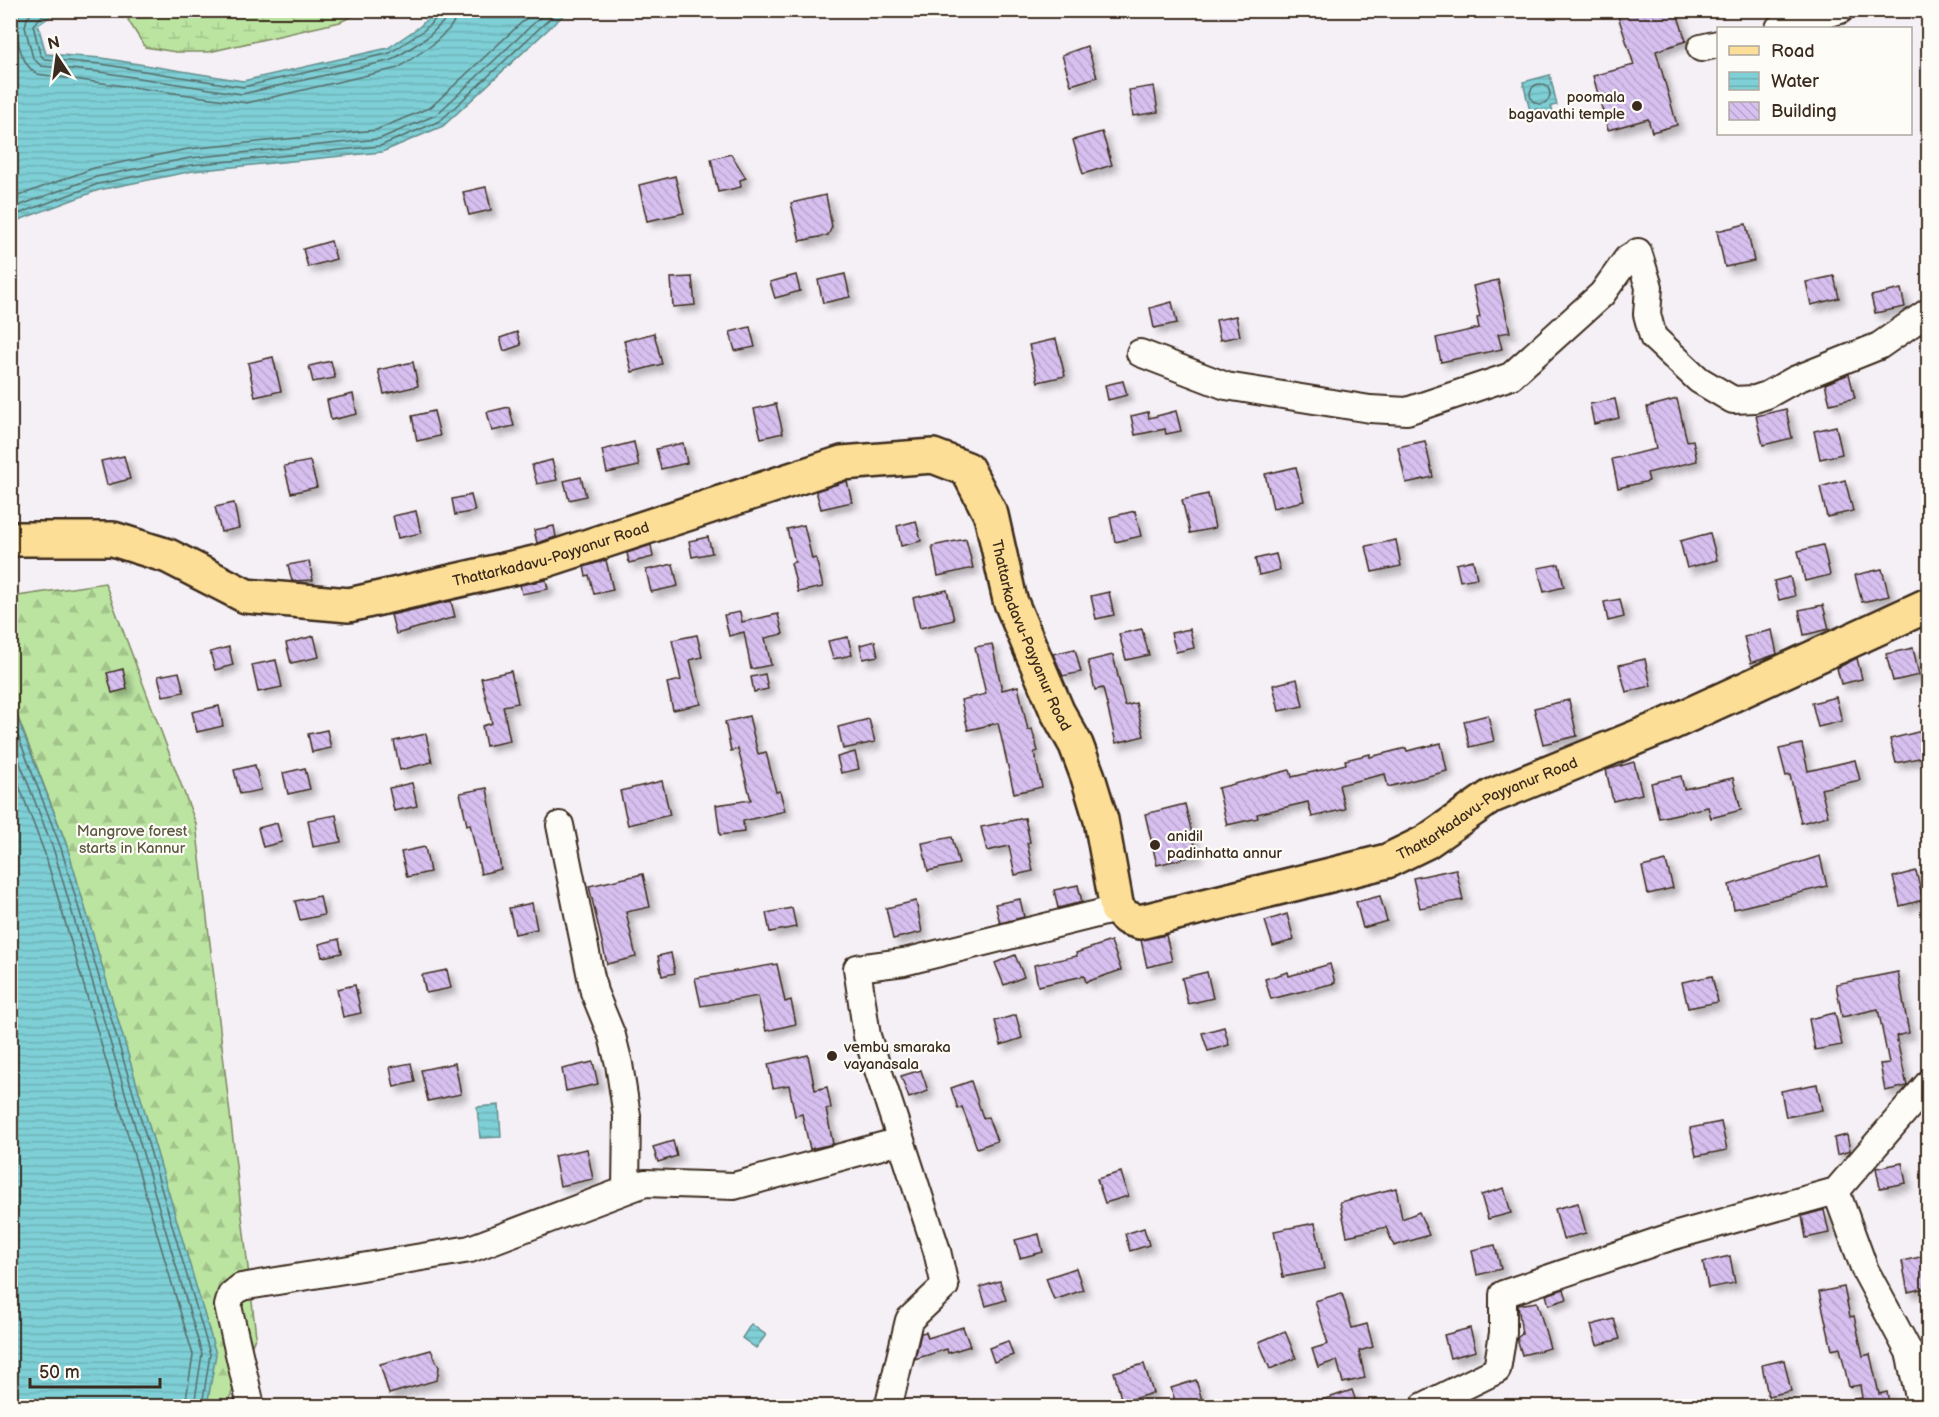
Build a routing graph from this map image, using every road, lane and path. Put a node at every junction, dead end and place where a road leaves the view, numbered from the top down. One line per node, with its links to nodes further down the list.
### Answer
1 (1840, 10): 2 (street)
2 (1782, 27)
3 (1929, 312): 4 (street)
4 (1140, 353)
5 (10, 539): 8 (main road, Thattarkadavu-Payyanur Road)
6 (1929, 605): 8 (main road, Thattarkadavu-Payyanur Road)
7 (560, 825): 11 (street)
8 (1117, 909): 10 (street)
9 (1929, 1084): 12 (street)
10 (900, 1141): 11 (street); 14 (street)
11 (626, 1189): 13 (street)
12 (1836, 1191): 15 (street); 16 (street)
13 (251, 1407)
14 (891, 1407)
15 (1424, 1407)
16 (1921, 1407)

